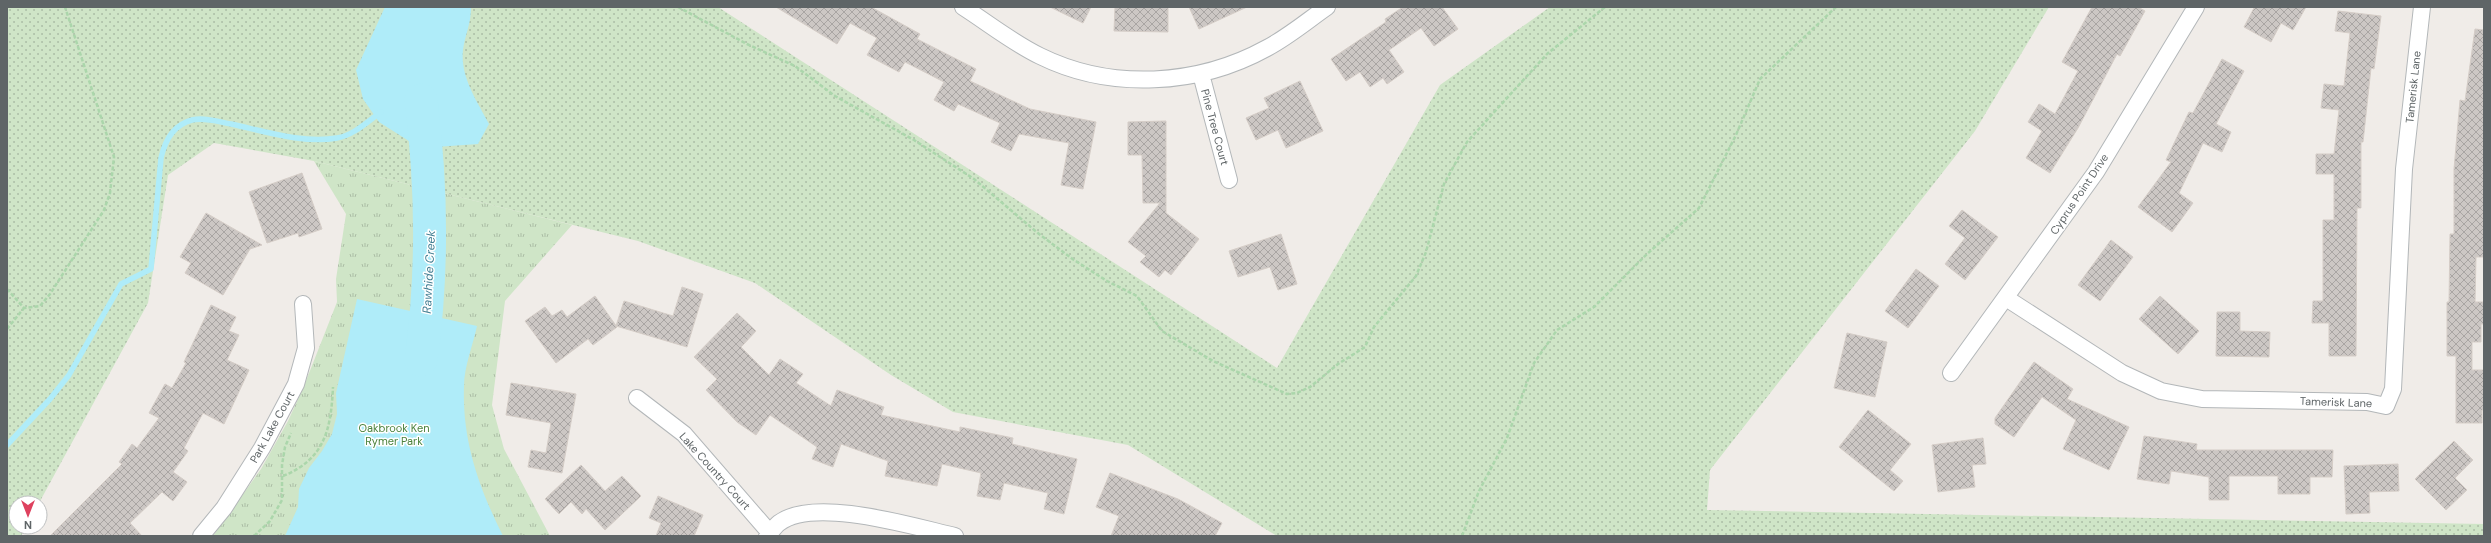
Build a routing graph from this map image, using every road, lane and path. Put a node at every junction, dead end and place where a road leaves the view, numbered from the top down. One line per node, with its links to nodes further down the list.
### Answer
1 (65, 7): 14 (path)
2 (678, 7): 5 (path)
3 (963, 7): 9 (street)
4 (1327, 7): 9 (street)
5 (1605, 7)
6 (1836, 7): 25 (path)
7 (2196, 7): 12 (street, Cyprus Point Drive)
8 (2422, 7): 12 (street, Tamerisk Lane)
9 (1201, 74): 10 (street, Pine Tree Court)
10 (1229, 180)
11 (7, 289): 14 (path)
12 (2006, 298): 16 (street, Cyprus Point Drive)
13 (303, 304): 22 (street, Park Lake Court)
14 (24, 308): 15 (path)
15 (7, 329)
16 (1951, 373)
17 (333, 387): 20 (path)
18 (636, 398): 21 (street, Lake Country Court)
19 (294, 426): 20 (path)
20 (283, 476): 23 (path)
21 (768, 535): 24 (street)
22 (201, 536)
23 (254, 536)
24 (955, 536)
25 (1462, 536)

